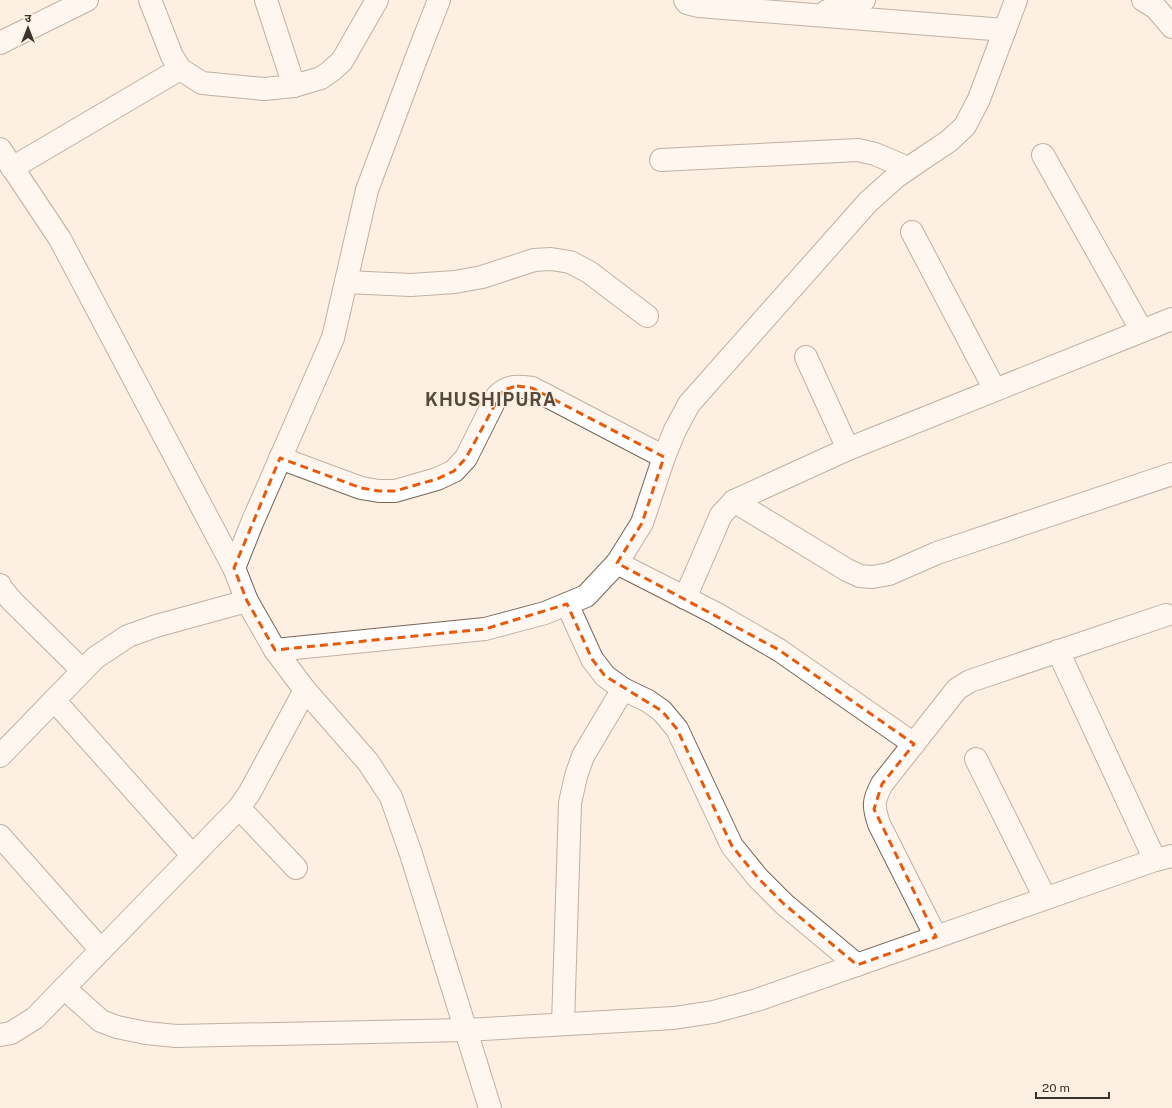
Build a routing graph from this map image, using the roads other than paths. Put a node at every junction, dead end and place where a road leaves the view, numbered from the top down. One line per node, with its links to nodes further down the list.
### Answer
1 (87, 0): 13 (street)
2 (150, 0): 14 (street)
3 (266, 0): 15 (street)
4 (377, 0): 15 (street)
5 (440, 0): 22 (street)
6 (684, 0): 10 (street)
7 (864, 0): 10 (street)
8 (1016, 0): 12 (street)
9 (1143, 0): 11 (street)
10 (815, 15): 12 (street)
11 (1172, 28)
12 (1005, 30): 20 (street)
13 (0, 43)
14 (180, 69): 15 (street); 19 (street)
15 (294, 86)
16 (0, 149): 19 (street)
17 (1043, 155): 25 (street)
18 (661, 160): 20 (street)
19 (12, 168): 34 (street)
20 (908, 168): 29 (street)
21 (912, 232): 27 (street)
22 (346, 282): 23 (street); 30 (street)
23 (647, 316)
24 (1172, 319): 25 (street)
25 (1142, 331): 27 (street)
26 (806, 357): 28 (street)
27 (995, 390): 28 (street)
28 (848, 449): 32 (street)
29 (664, 457): 30 (street); 33 (street)
30 (280, 458): 34 (street)
31 (1172, 474): 32 (street)
32 (734, 501): 36 (street)
33 (617, 563): 36 (street); 38 (street)
34 (234, 568): 37 (street)
35 (0, 585): 42 (street)
36 (685, 598): 46 (street)
37 (247, 601): 40 (street); 42 (street)
38 (567, 604): 40 (street); 43 (street)
39 (1166, 615): 41 (street)
40 (275, 650): 44 (street)
41 (1058, 651): 46 (street); 52 (street)
42 (82, 670): 45 (street)
43 (623, 689): 57 (street); 59 (street)
44 (305, 690): 49 (street); 60 (street)
45 (54, 700): 47 (street); 51 (street)
46 (914, 744): 55 (street)
47 (0, 756)
48 (976, 759): 54 (street)
49 (239, 808): 51 (street); 53 (street)
50 (0, 836): 56 (street)
51 (192, 855): 56 (street)
52 (1163, 858): 54 (street)
53 (296, 868)
54 (1045, 898): 55 (street)
55 (936, 937): 57 (street)
56 (101, 950): 58 (street)
57 (857, 964): 59 (street)
58 (64, 988): 60 (street); 61 (street)
59 (563, 1024): 60 (street)
60 (466, 1030): 62 (street)
61 (0, 1035)
62 (490, 1108)

